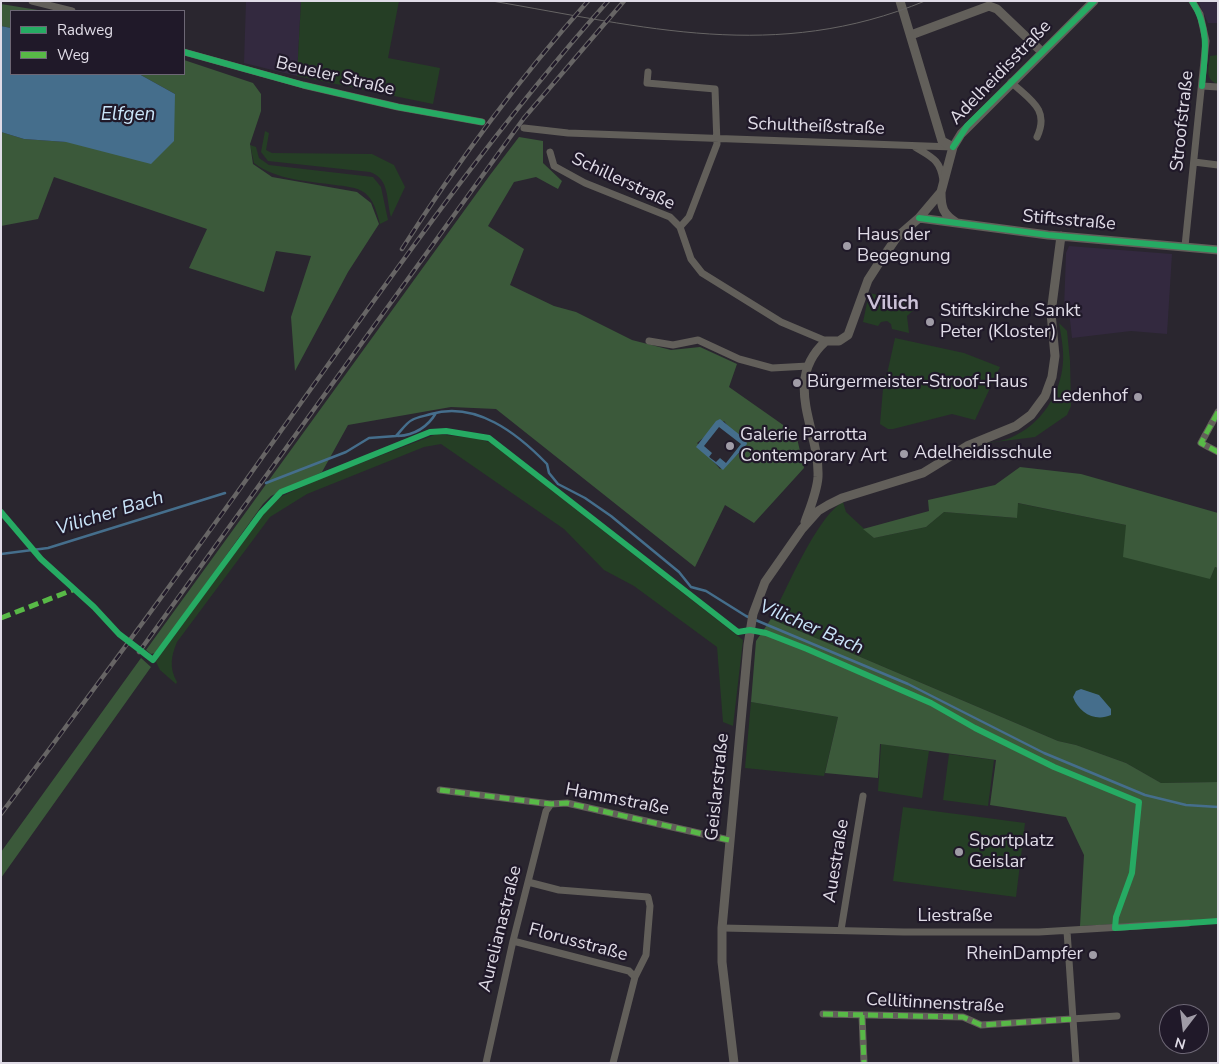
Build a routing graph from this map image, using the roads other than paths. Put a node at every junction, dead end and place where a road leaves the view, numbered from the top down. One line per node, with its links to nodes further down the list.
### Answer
1 (32, 1): 5 (street)
2 (900, 1): 6 (street)
3 (1094, 1): 8 (street, Adelheidisstraße)
4 (1192, 1): 11 (street, Stroofstraße)
5 (68, 10)
6 (910, 35): 8 (street); 18 (street)
7 (185, 52): 13 (street, Beueler Straße)
8 (1042, 52): 10 (street, Adelheidisstraße)
9 (648, 72): 16 (street)
10 (1011, 82): 15 (street); 18 (street, Adelheidisstraße)
11 (1202, 86): 12 (street); 20 (street, Stroofstraße)
12 (1218, 88)
13 (482, 122)
14 (524, 128): 16 (street, Schultheißstraße)
15 (1037, 137)
16 (717, 138): 17 (street, Schultheißstraße); 26 (street)
17 (914, 146): 18 (street, Schultheißstraße); 22 (street)
18 (954, 146): 22 (street, Adelheidisstraße)
19 (550, 152): 26 (street, Schillerstraße)
20 (1194, 162): 21 (street); 28 (street, Stroofstraße)
21 (1218, 165)
22 (944, 182): 23 (street, Adelheidisstraße)
23 (941, 192): 24 (street, Adelheidisstraße); 25 (street)
24 (919, 218): 25 (street, Stiftsstraße); 31 (street, Adelheidisstraße)
25 (962, 225): 27 (street, Stiftsstraße)
26 (680, 227): 31 (street, Schillerstraße)
27 (1060, 236): 28 (street, Stiftsstraße); 36 (street)
28 (1185, 246): 29 (street, Stiftsstraße)
29 (1218, 250)
30 (649, 341): 32 (street)
31 (826, 341): 32 (street)
32 (808, 366): 35 (street)
33 (1218, 412): 34 (street)
34 (1218, 452)
35 (813, 498): 36 (street); 37 (street)
36 (828, 505): 37 (street)
37 (802, 529): 41 (street, Geislarstraße)
38 (440, 790): 40 (street, Hammstraße)
39 (863, 796): 45 (street, Auestraße)
40 (551, 804): 41 (street, Hammstraße); 42 (street, Aurelianastraße)
41 (729, 840): 44 (street, Geislarstraße)
42 (528, 882): 47 (street, Aurelianastraße); 48 (street)
43 (1188, 923): 46 (street, Liestraße)
44 (722, 928): 45 (street, Liestraße); 55 (street, Geislarstraße)
45 (841, 930): 46 (street, Liestraße)
46 (1067, 931): 52 (street)
47 (513, 941): 48 (street, Florusstraße); 53 (street, Aurelianastraße)
48 (635, 977): 54 (street, Florusstraße)
49 (823, 1014): 50 (street, Cellitinnenstraße)
50 (862, 1015): 52 (street, Cellitinnenstraße); 56 (street)
51 (1117, 1016): 52 (street, Cellitinnenstraße)
52 (1074, 1019): 57 (street)
53 (486, 1063)
54 (613, 1063)
55 (734, 1063)
56 (864, 1063)
57 (1076, 1063)

